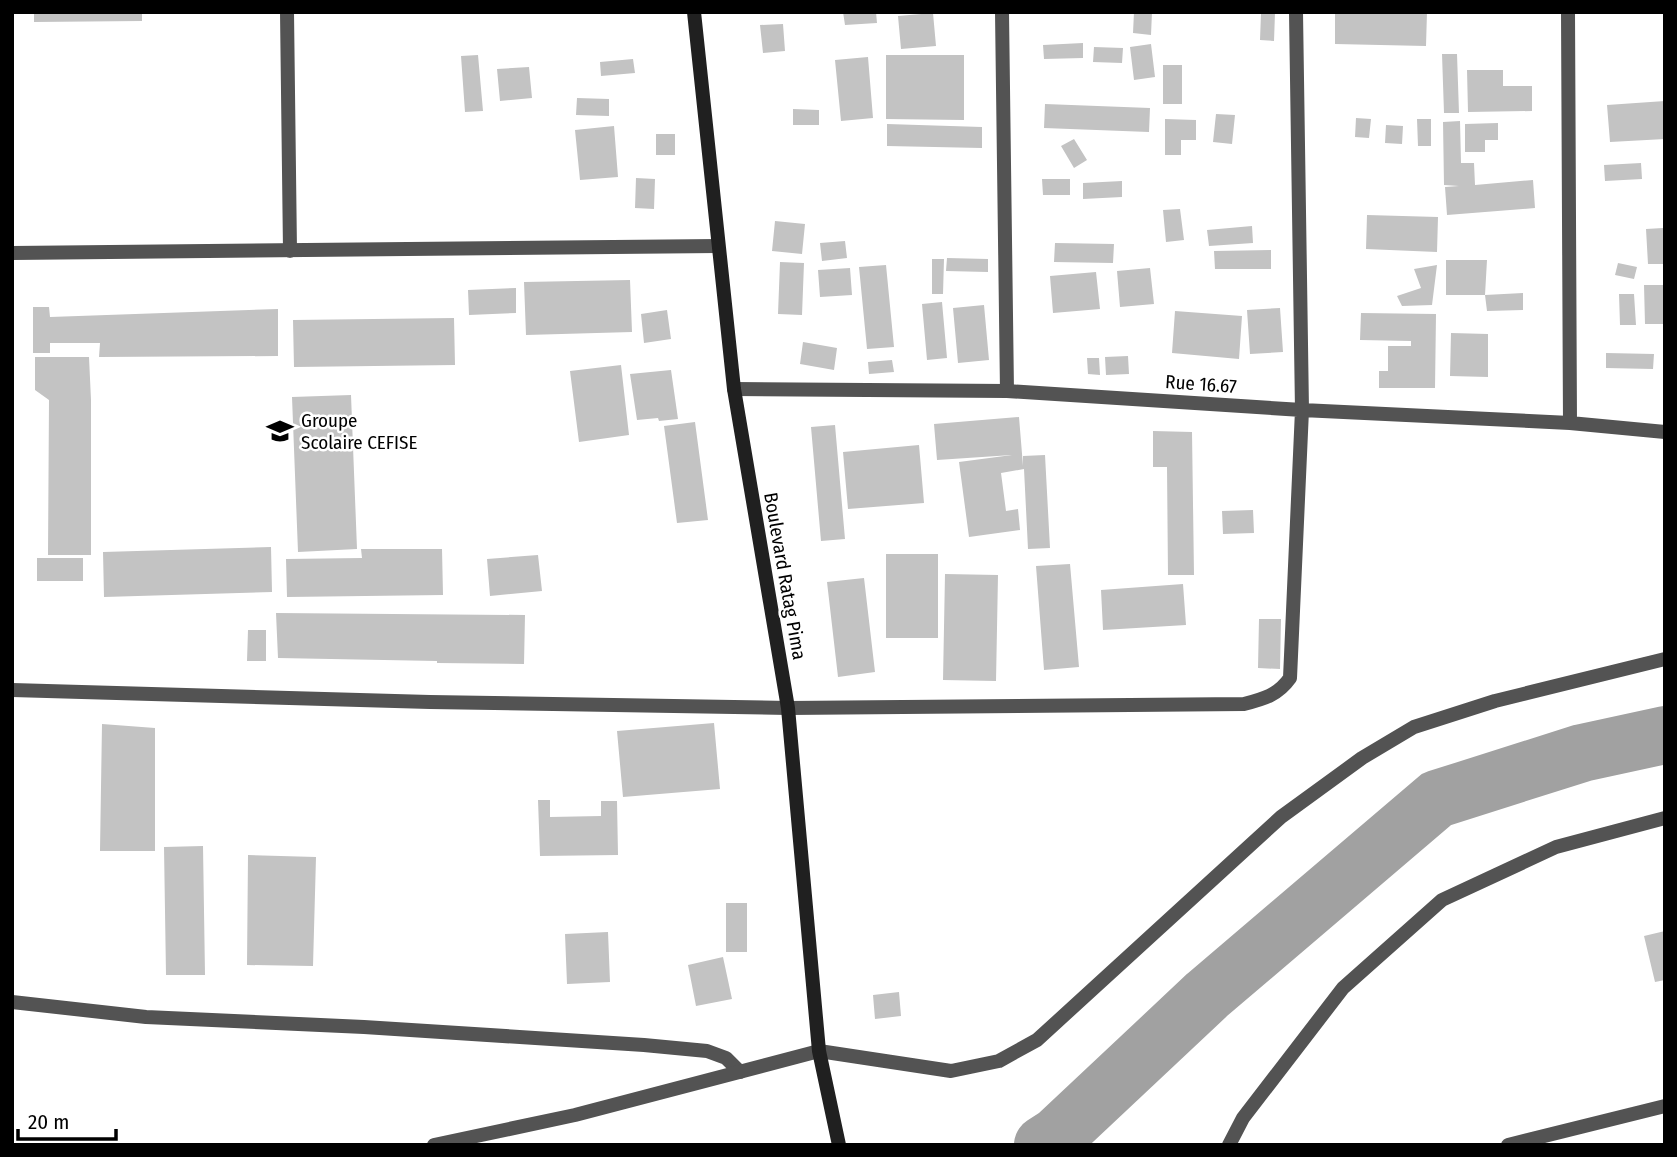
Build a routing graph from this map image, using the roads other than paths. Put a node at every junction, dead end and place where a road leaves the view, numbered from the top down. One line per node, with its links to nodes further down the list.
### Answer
1 (287, 12): 7 (street)
2 (694, 12): 6 (street, Boulevard Ratag Pima)
3 (1002, 12): 10 (street)
4 (1297, 12): 11 (street)
5 (1568, 12): 12 (street)
6 (718, 246): 7 (street); 9 (street, Boulevard Ratag Pima)
7 (290, 251): 8 (street)
8 (12, 253)
9 (734, 389): 10 (street, Rue 16.67); 16 (street, Boulevard Ratag Pima)
10 (1007, 391): 11 (street, Rue 16.67)
11 (1303, 410): 12 (street, Rue 16.67); 16 (street)
12 (1570, 423): 13 (street, Rue 16.67)
13 (1665, 432)
14 (1665, 659): 19 (street)
15 (12, 690): 16 (street)
16 (788, 708): 19 (street, Boulevard Ratag Pima)
17 (1665, 818): 24 (street)
18 (12, 1002): 20 (street)
19 (819, 1051): 20 (street); 22 (street, Boulevard Ratag Pima)
20 (740, 1072): 23 (street)
21 (1665, 1106): 25 (street)
22 (838, 1141)
23 (434, 1145)
24 (1229, 1145)
25 (1508, 1145)

